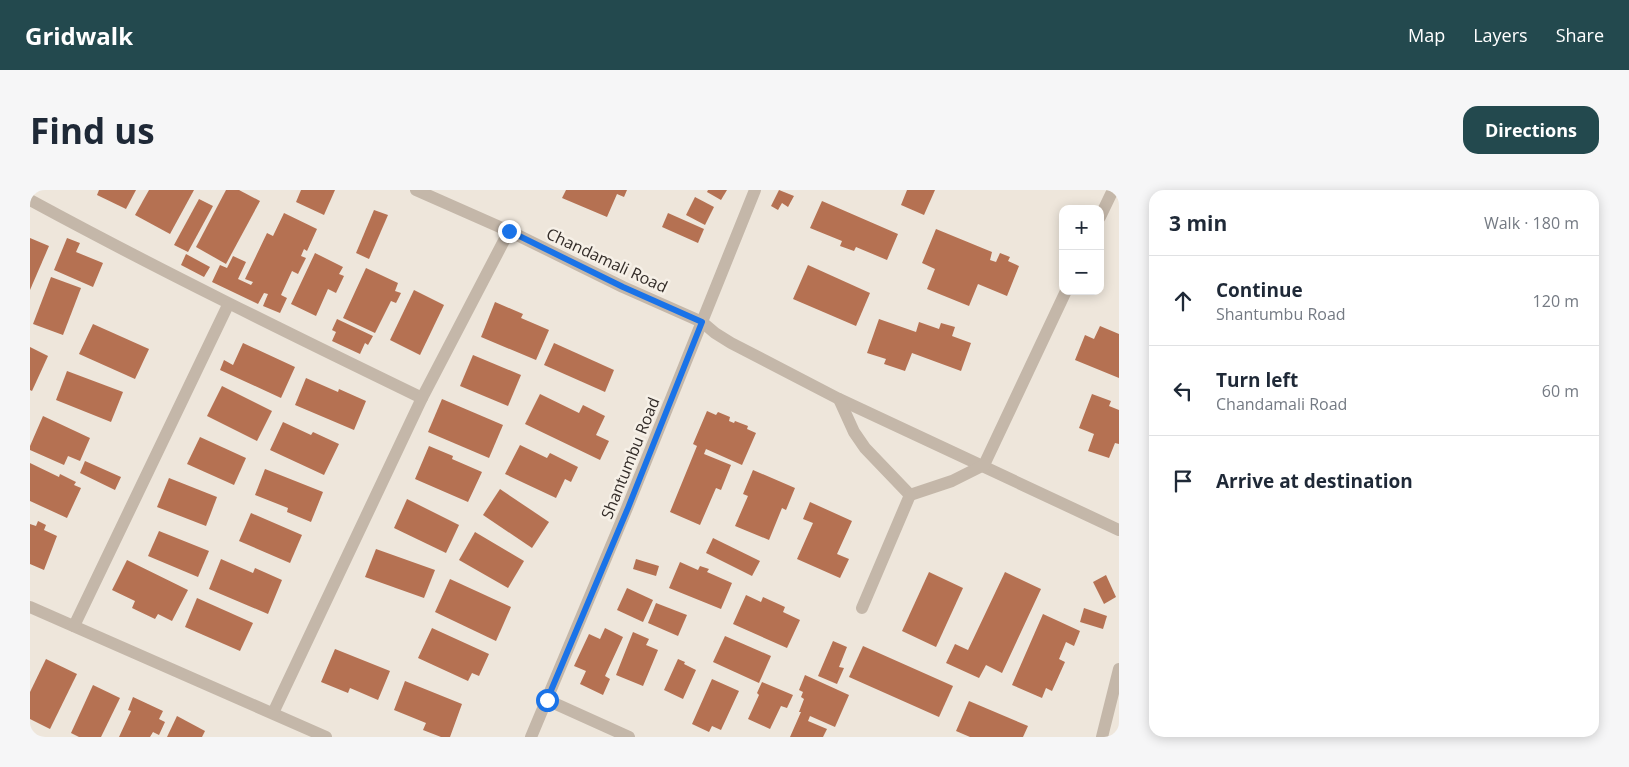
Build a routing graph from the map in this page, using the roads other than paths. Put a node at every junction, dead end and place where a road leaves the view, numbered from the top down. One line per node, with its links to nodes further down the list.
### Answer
1 (416, 190): 6 (street, Chandamali Road)
2 (755, 190): 9 (street, Shantumbu Road)
3 (1113, 190): 5 (street)
4 (30, 200): 8 (street)
5 (1104, 209)
6 (509, 231): 9 (street, Chandamali Road); 10 (street)
7 (1064, 295): 12 (street)
8 (228, 305): 10 (street); 17 (street)
9 (702, 322): 11 (street, Chandamali Road); 19 (street, Shantumbu Road)
10 (422, 398): 20 (street)
11 (838, 398): 12 (street, Chandamali Road); 13 (street)
12 (984, 465): 13 (street); 14 (street, Chandamali Road)
13 (910, 495): 16 (street)
14 (1119, 530)
15 (30, 607): 17 (street)
16 (862, 608)
17 (74, 626): 20 (street)
18 (1119, 669): 24 (street)
19 (547, 700): 22 (street, Shantumbu Road); 23 (street)
20 (272, 712): 21 (street)
21 (326, 737)
22 (531, 737)
23 (629, 737)
24 (1102, 737)

